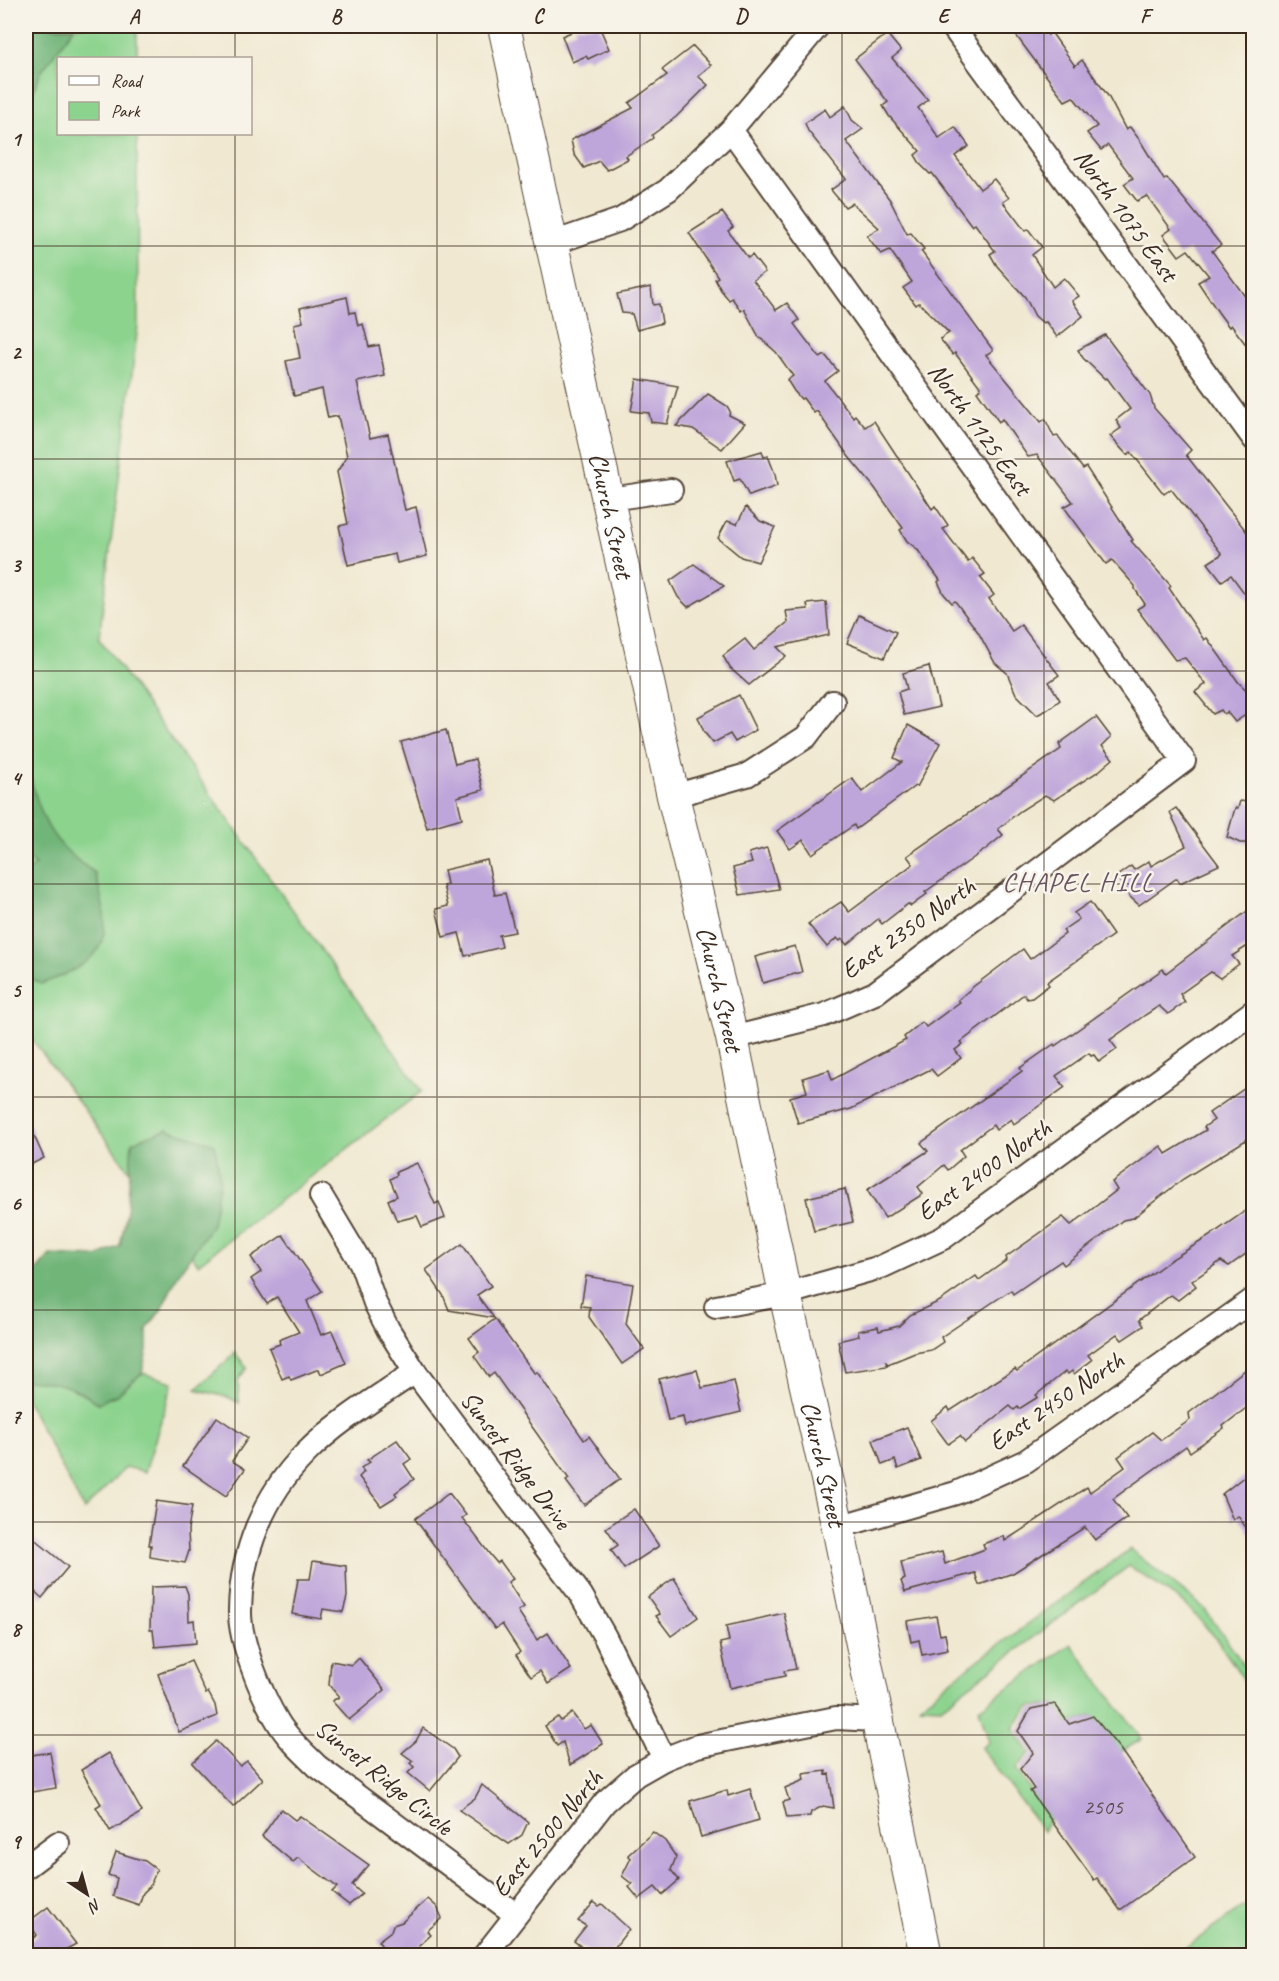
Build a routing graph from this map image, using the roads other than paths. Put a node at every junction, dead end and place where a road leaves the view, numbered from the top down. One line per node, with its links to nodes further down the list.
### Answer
1 (504, 26): 5 (street, Church Street)
2 (818, 26): 4 (street)
3 (952, 26): 6 (street, North 1075 East)
4 (731, 130): 5 (street); 10 (street, North 1125 East)
5 (554, 243): 8 (street, Church Street)
6 (1254, 438)
7 (671, 490): 8 (street)
8 (610, 499): 11 (street, Church Street)
9 (833, 702): 11 (street)
10 (1184, 760): 13 (street, East 2350 North)
11 (674, 796): 13 (street, Church Street)
12 (1254, 1011): 15 (street, East 2400 North)
13 (732, 1038): 15 (street, Church Street)
14 (321, 1196): 18 (street, Sunset Ridge Drive)
15 (785, 1294): 17 (street, East 2400 North); 19 (street, Church Street)
16 (1254, 1299): 19 (street, East 2450 North)
17 (716, 1307)
18 (415, 1372): 21 (street, Sunset Ridge Drive); 24 (street, Sunset Ridge Circle)
19 (838, 1527): 20 (street, Church Street)
20 (876, 1720): 21 (street, East 2500 North); 26 (street, Church Street)
21 (664, 1759): 24 (street, East 2500 North)
22 (58, 1843): 23 (street)
23 (26, 1867)
24 (515, 1914): 25 (street, East 2500 North)
25 (484, 1956)
26 (926, 1956)

